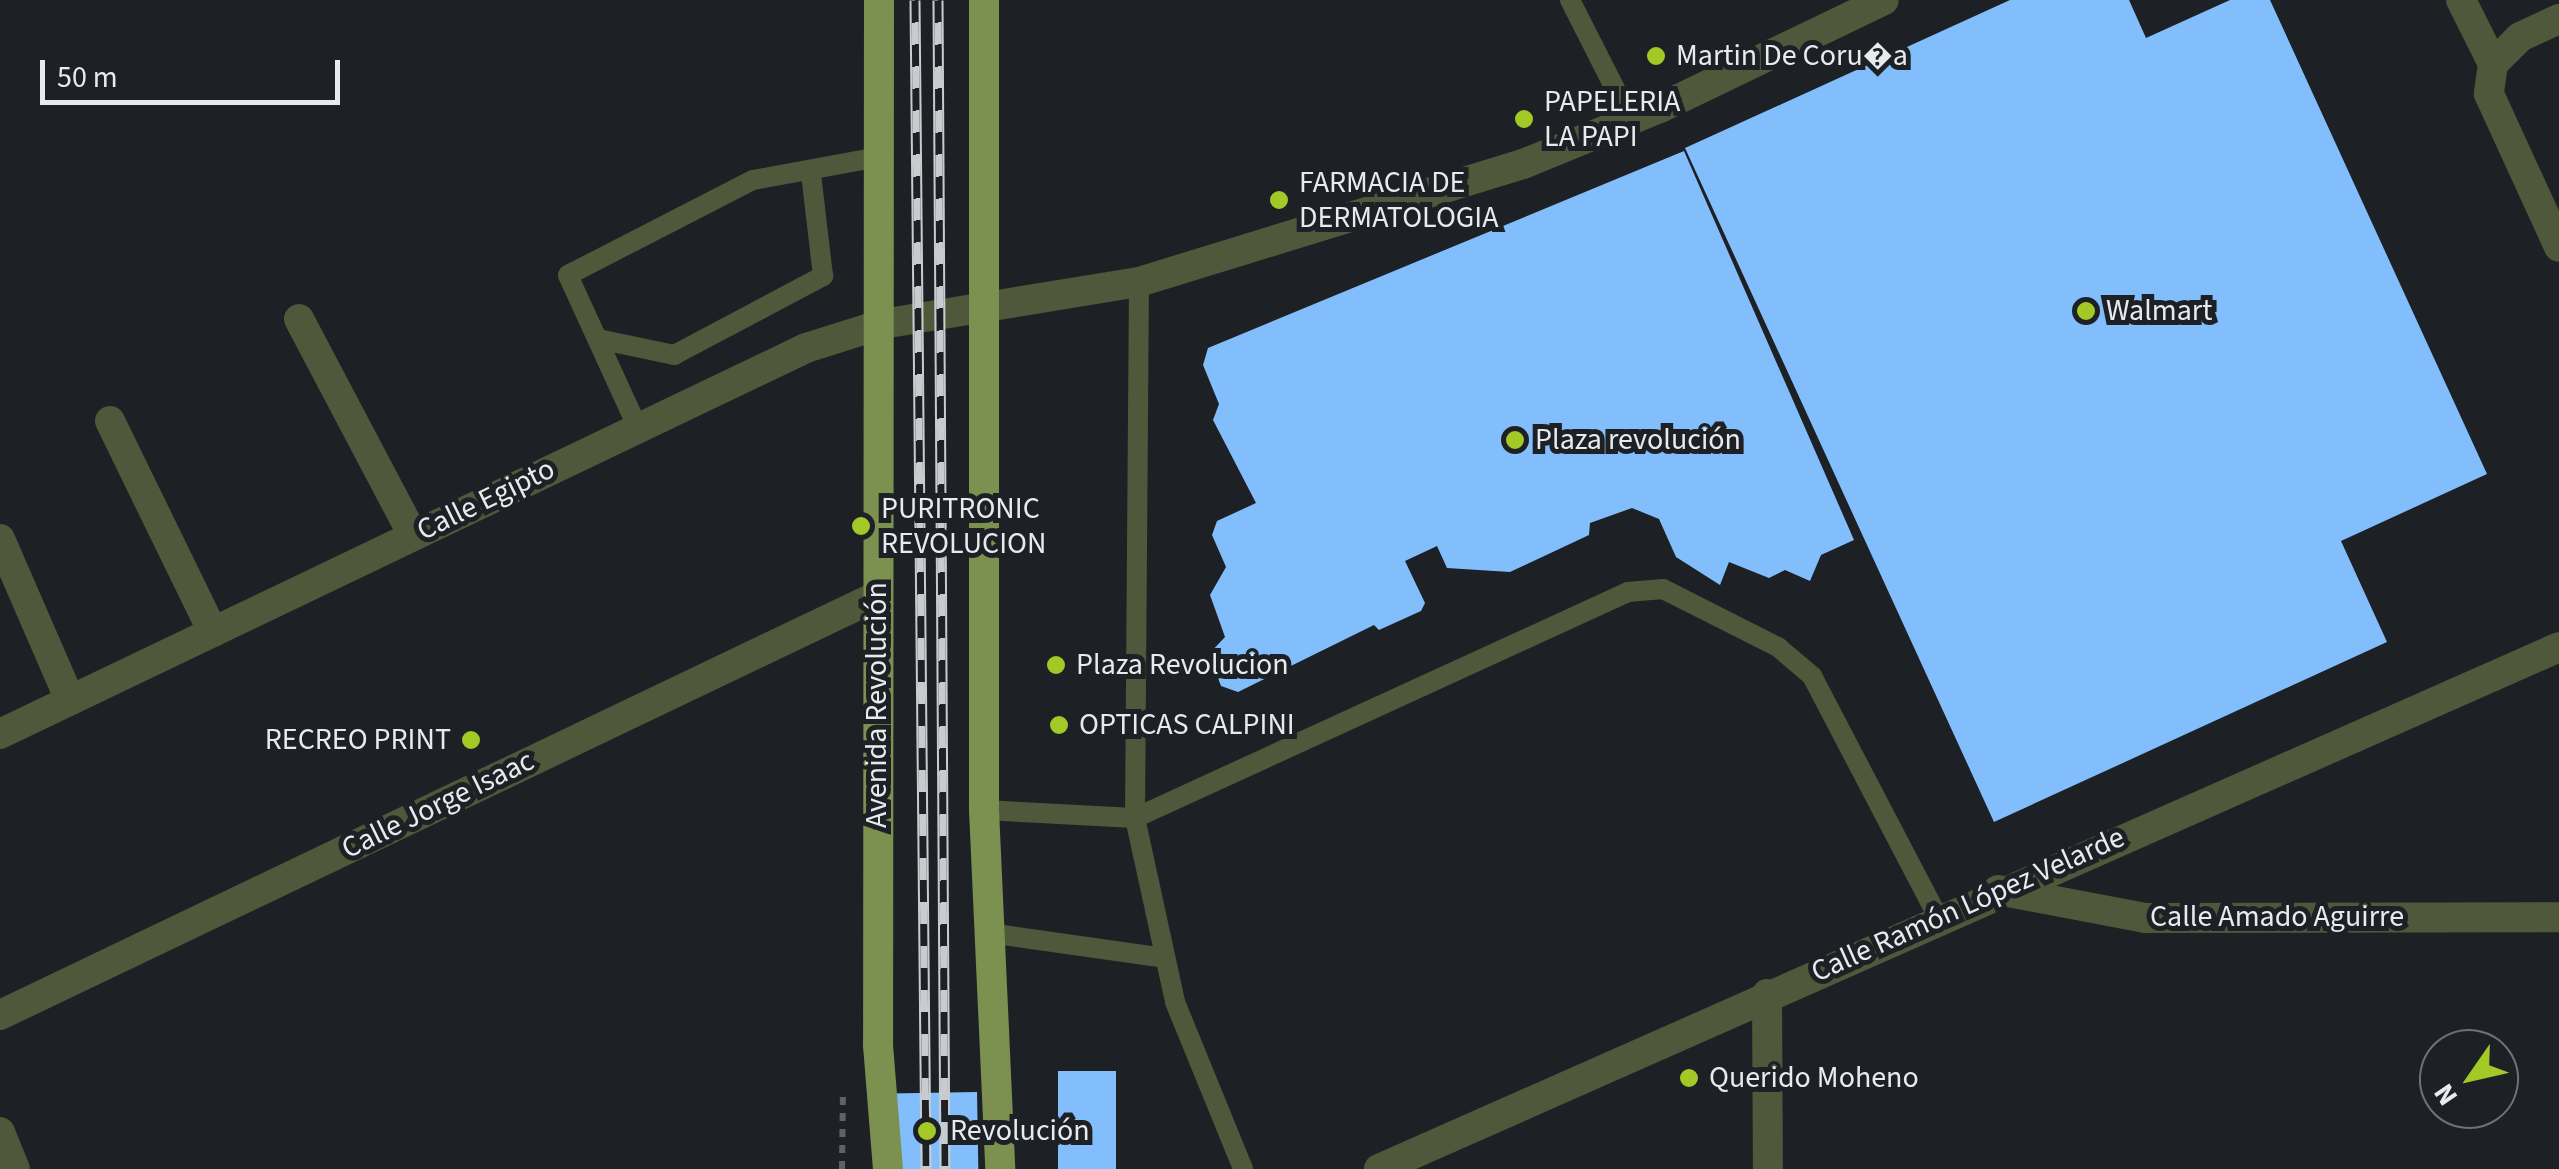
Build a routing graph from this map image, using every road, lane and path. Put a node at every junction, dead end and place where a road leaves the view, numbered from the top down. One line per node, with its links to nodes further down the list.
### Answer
1 (878, 0): 9 (main road, Avenida Revolución)
2 (984, 0): 13 (main road)
3 (1570, 0): 8 (lane)
4 (1884, 0): 8 (street, Calle Egipto)
5 (2461, 0): 7 (street)
6 (2559, 18): 7 (street)
7 (2493, 64): 11 (street)
8 (1631, 120): 12 (street, Calle Egipto)
9 (878, 157): 10 (lane); 15 (main road, Avenida Revolución)
10 (812, 174): 16 (lane); 16 (lane)
11 (2559, 247)
12 (1138, 282): 13 (street, Calle Egipto); 27 (lane)
13 (986, 310): 15 (street, Calle Egipto); 26 (main road)
14 (299, 319): 19 (street)
15 (882, 324): 18 (street, Calle Egipto); 21 (main road, Avenida Revolución)
16 (598, 339): 18 (lane)
17 (110, 421): 22 (street)
18 (638, 426): 19 (street, Calle Egipto)
19 (413, 535): 22 (street, Calle Egipto)
20 (0, 539): 24 (street)
21 (877, 596): 34 (street, Calle Jorge Isaac); 37 (main road, Avenida Revolución)
22 (214, 632): 24 (street, Calle Egipto)
23 (2559, 647): 28 (street, Calle Ramón López Velarde)
24 (70, 700): 25 (street, Calle Egipto)
25 (0, 734)
26 (984, 810): 27 (lane); 31 (main road)
27 (1135, 818): 29 (lane); 32 (lane)
28 (1998, 890): 29 (street, Calle Ramón López Velarde); 30 (street, Calle Amado Aguirre)
29 (1938, 917): 33 (street, Calle Ramón López Velarde)
30 (2559, 917)
31 (989, 933): 32 (lane); 38 (main road)
32 (1164, 958): 39 (lane)
33 (1767, 994): 40 (street, Calle Ramón López Velarde); 41 (street)
34 (0, 1015)
35 (0, 1132): 36 (street)
36 (15, 1169)
37 (888, 1169)
38 (1000, 1169)
39 (1244, 1169)
40 (1379, 1169)
41 (1768, 1169)

